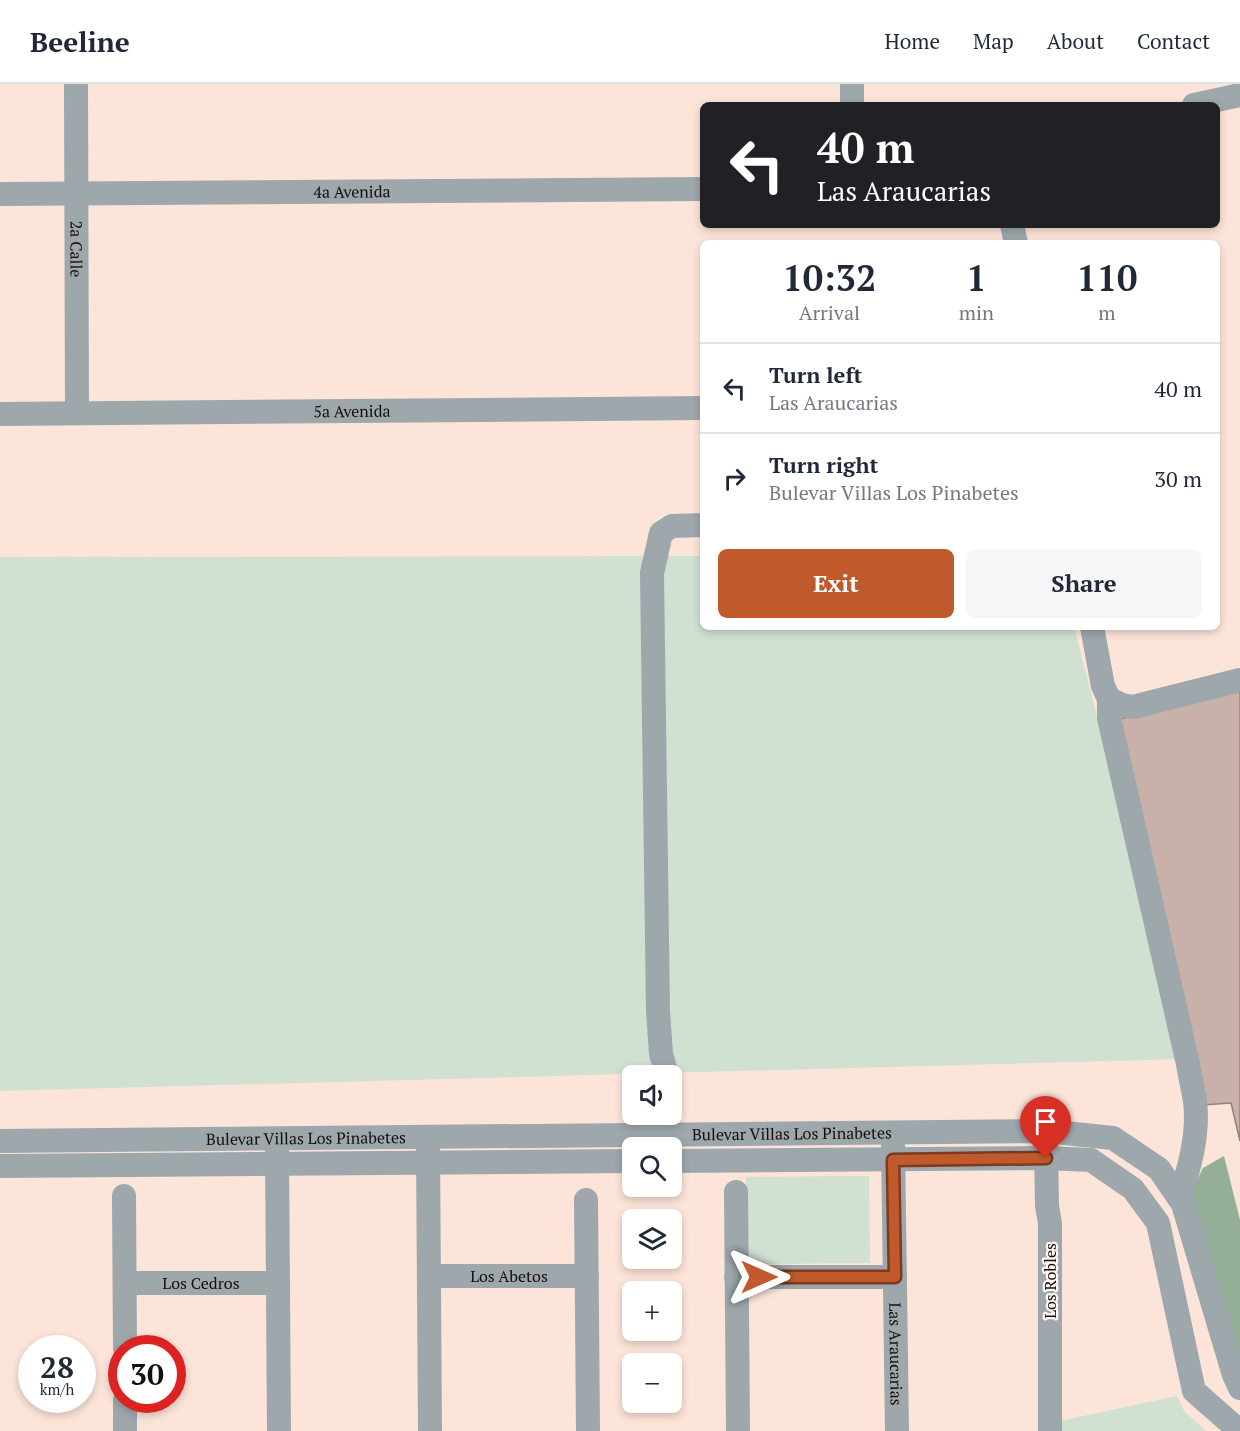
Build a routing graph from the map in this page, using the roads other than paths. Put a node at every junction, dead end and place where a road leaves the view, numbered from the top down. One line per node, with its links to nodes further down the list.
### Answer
1 (76, 84): 8 (street, 2a Calle)
2 (852, 84): 4 (street)
3 (1240, 95): 5 (street)
4 (852, 102)
5 (1208, 102)
6 (700, 189): 8 (street, 4a Avenida)
7 (0, 194): 8 (street, 4a Avenida)
8 (77, 194): 10 (street, 2a Calle)
9 (700, 408): 10 (street, 5a Avenida)
10 (77, 413): 11 (street, 5a Avenida)
11 (0, 414)
12 (700, 525): 16 (street)
13 (1093, 630): 15 (street)
14 (1240, 680): 15 (street)
15 (1109, 699): 31 (street)
16 (664, 1065)
17 (1046, 1131): 18 (street, Bulevar Villas Los Pinabetes); 22 (street, Los Robles); 31 (street, Bulevar Villas Los Pinabetes)
18 (892, 1132): 20 (street, Bulevar Villas Los Pinabetes); 23 (street, Las Araucarias)
19 (277, 1138): 20 (street, Bulevar Villas Los Pinabetes); 21 (street, Bulevar Villas Los Pinabetes); 27 (street)
20 (428, 1138): 26 (street)
21 (0, 1141)
22 (1046, 1158): 23 (street, Bulevar Villas Los Pinabetes); 42 (street, Bulevar Villas Los Pinabetes); 49 (street, Los Robles)
23 (893, 1160): 25 (street, Bulevar Villas Los Pinabetes); 36 (street, Las Araucarias)
24 (622, 1161): 26 (street, Bulevar Villas Los Pinabetes)
25 (682, 1161)
26 (429, 1162): 27 (street, Bulevar Villas Los Pinabetes); 33 (street)
27 (277, 1164): 28 (street, Bulevar Villas Los Pinabetes); 38 (street)
28 (0, 1166)
29 (736, 1192): 35 (street)
30 (124, 1196): 37 (street)
31 (1179, 1198): 40 (street, Bulevar Villas Los Pinabetes)
32 (586, 1200): 34 (street)
33 (429, 1276): 34 (street, Los Abetos); 45 (street)
34 (587, 1276): 46 (street)
35 (736, 1277): 36 (street); 47 (street)
36 (895, 1277): 48 (street, Las Araucarias)
37 (125, 1283): 38 (street, Los Cedros); 39 (street)
38 (278, 1283): 44 (street)
39 (125, 1335)
40 (1240, 1388)
41 (125, 1413): 43 (street)
42 (1240, 1429)
43 (125, 1431)
44 (279, 1431)
45 (430, 1431)
46 (588, 1431)
47 (738, 1431)
48 (897, 1431)
49 (1050, 1431)

